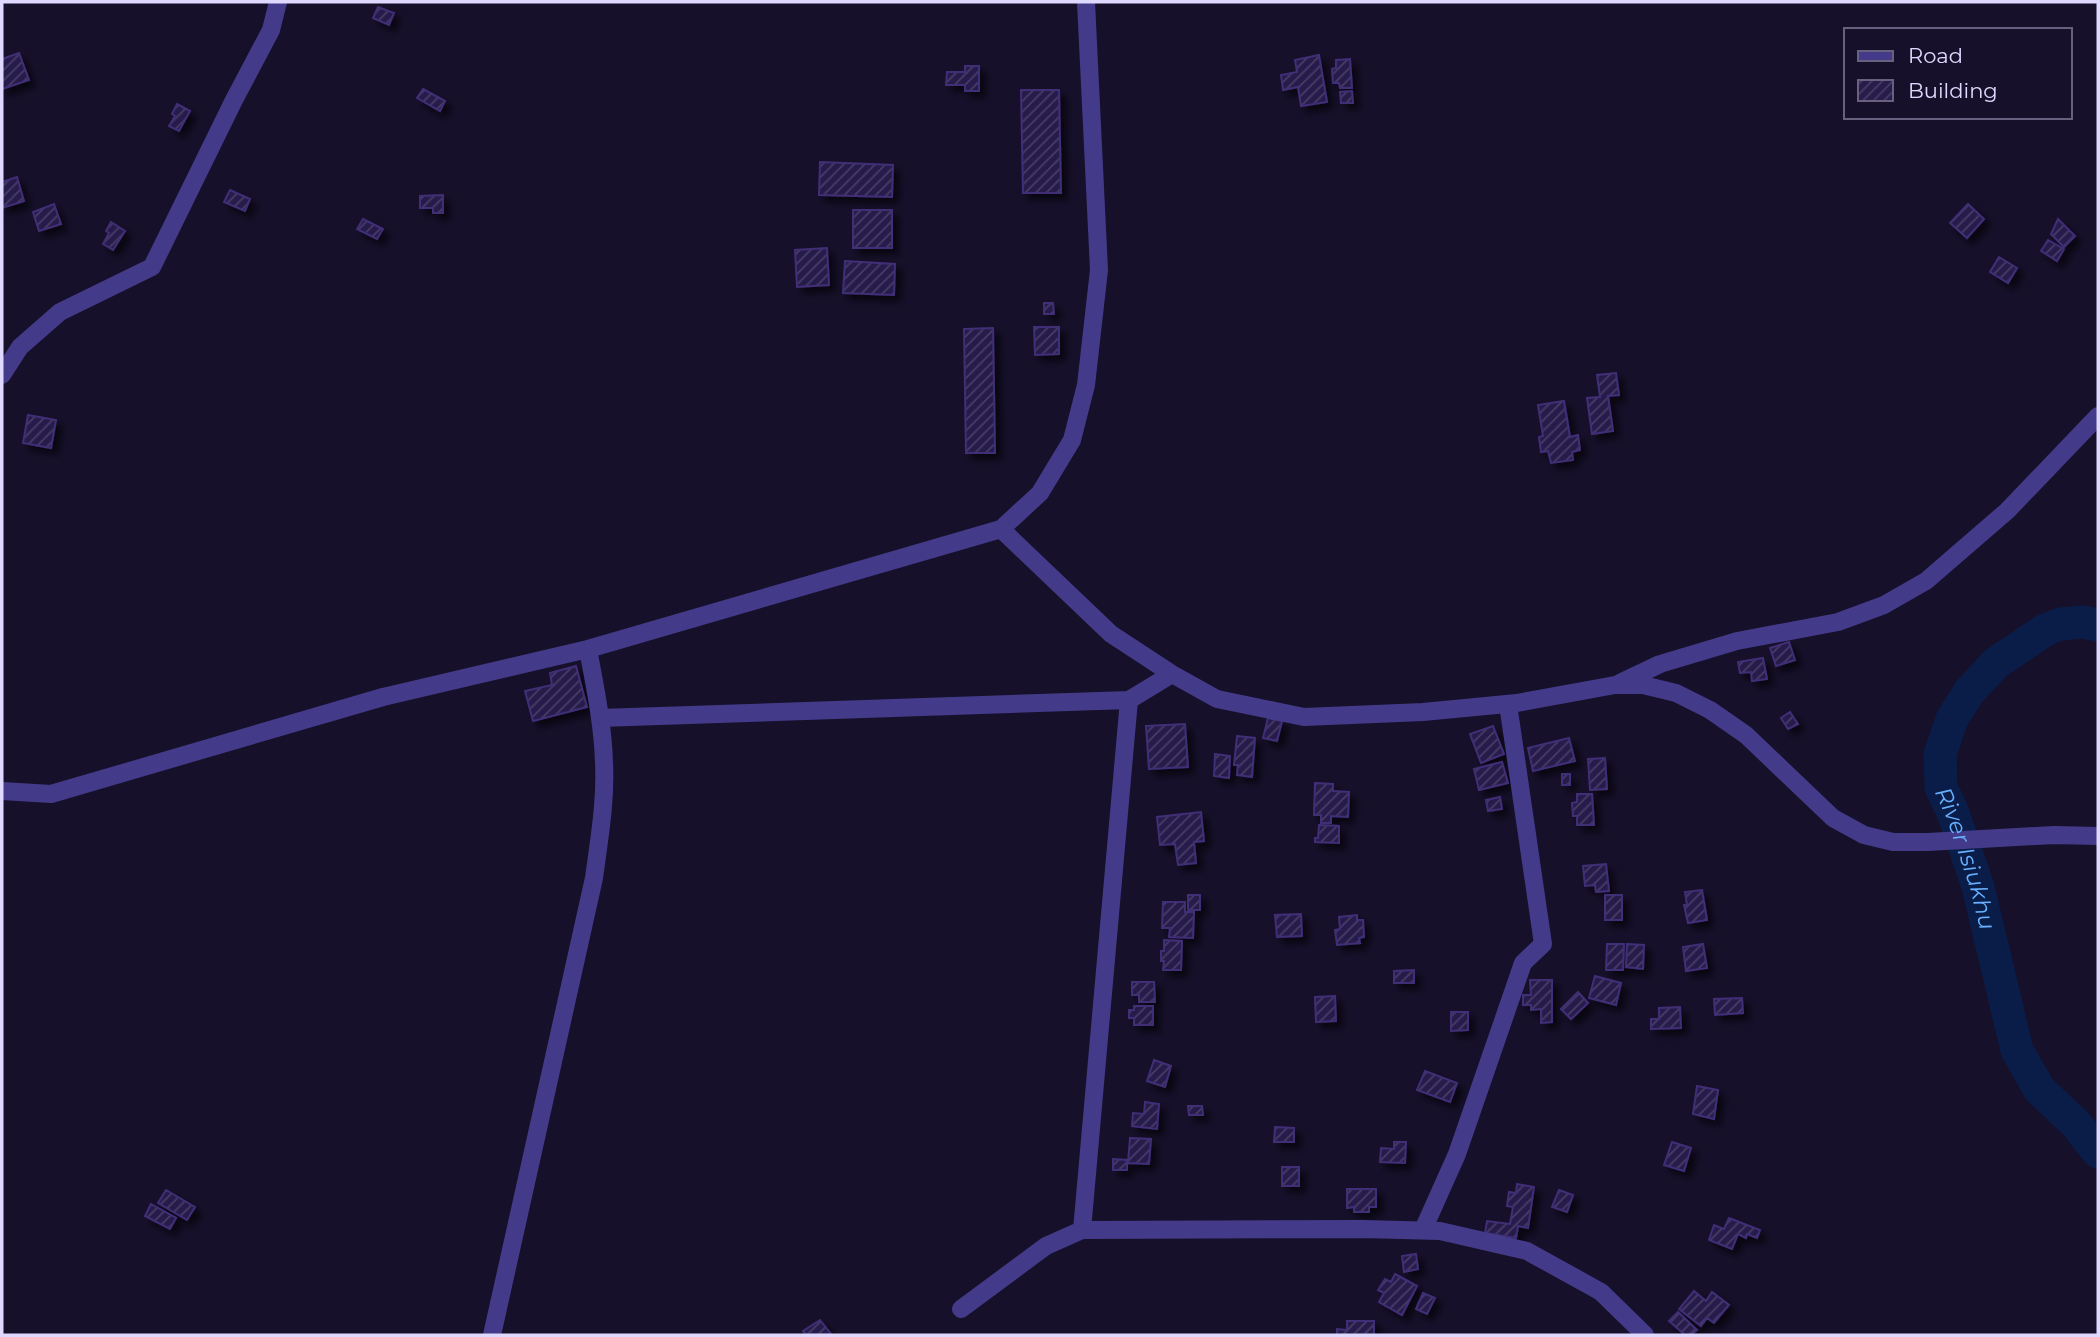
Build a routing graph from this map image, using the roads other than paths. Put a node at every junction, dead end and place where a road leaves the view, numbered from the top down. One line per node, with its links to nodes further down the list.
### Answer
1 (278, 2): 3 (street)
2 (1086, 2): 5 (street)
3 (2, 375)
4 (2098, 416): 8 (street)
5 (1000, 529): 6 (street); 7 (street)
6 (588, 649): 11 (street); 12 (street)
7 (1172, 674): 9 (street); 10 (street)
8 (1615, 685): 10 (street); 13 (street)
9 (1129, 700): 11 (street); 14 (street)
10 (1508, 704): 15 (street)
11 (600, 718): 17 (street)
12 (2, 791)
13 (2098, 836)
14 (1082, 1230): 15 (street); 16 (street)
15 (1423, 1230): 18 (street)
16 (961, 1309)
17 (492, 1335)
18 (1645, 1335)

